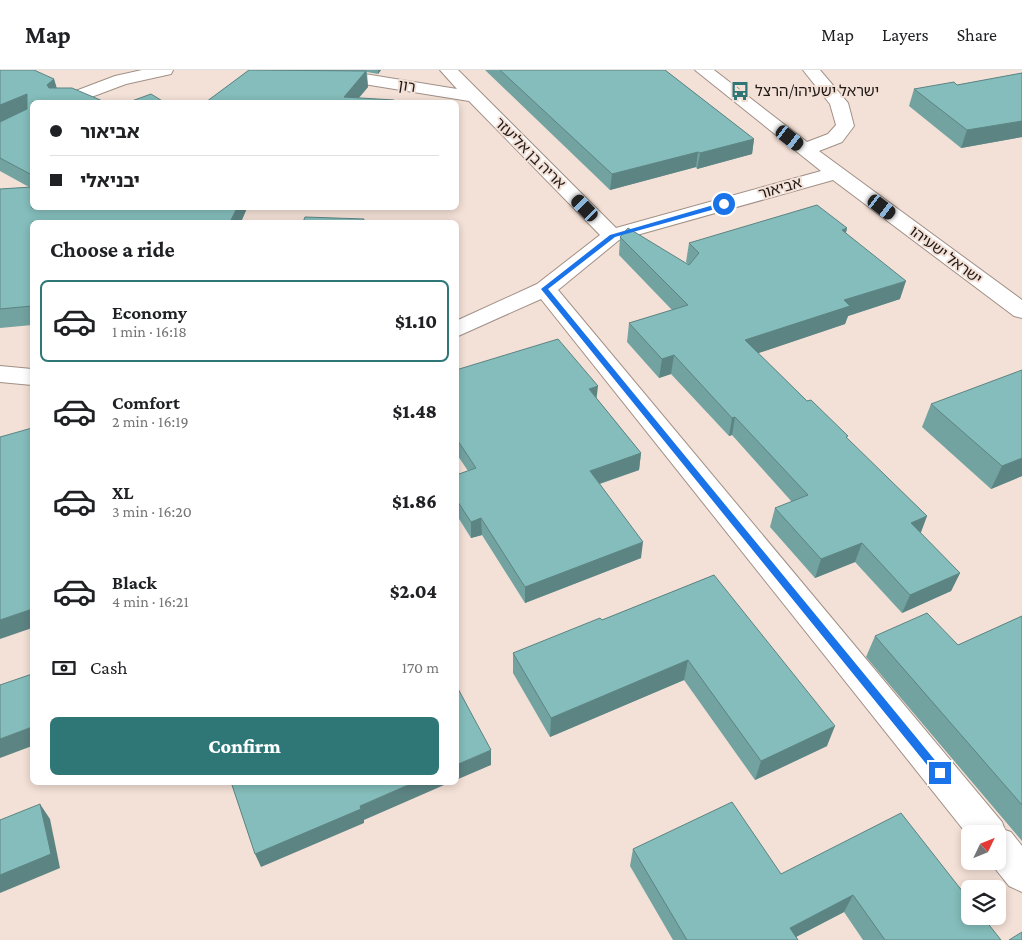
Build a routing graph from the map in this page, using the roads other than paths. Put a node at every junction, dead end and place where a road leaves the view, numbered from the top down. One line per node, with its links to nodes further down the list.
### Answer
1 (165, 70): 7 (street)
2 (308, 70): 6 (street, רון)
3 (448, 70): 6 (street, אריה בן אליעזר)
4 (703, 70): 8 (street, ישראל ישעיהו)
5 (811, 70): 8 (street)
6 (475, 97): 10 (street, אריה בן אליעזר)
7 (68, 100)
8 (805, 150): 9 (street, ישראל ישעיהו)
9 (835, 172): 10 (street, אביאור); 13 (street, ישראל ישעיהו)
10 (612, 236): 12 (street, אביאור)
11 (1022, 286): 13 (street)
12 (545, 289): 15 (street, אביאור); 18 (street)
13 (991, 289): 14 (street, ישראל ישעיהו)
14 (1022, 311)
15 (459, 329)
16 (0, 374): 17 (street)
17 (30, 377)
18 (982, 825)
19 (1006, 854): 20 (street)
20 (1022, 874)

